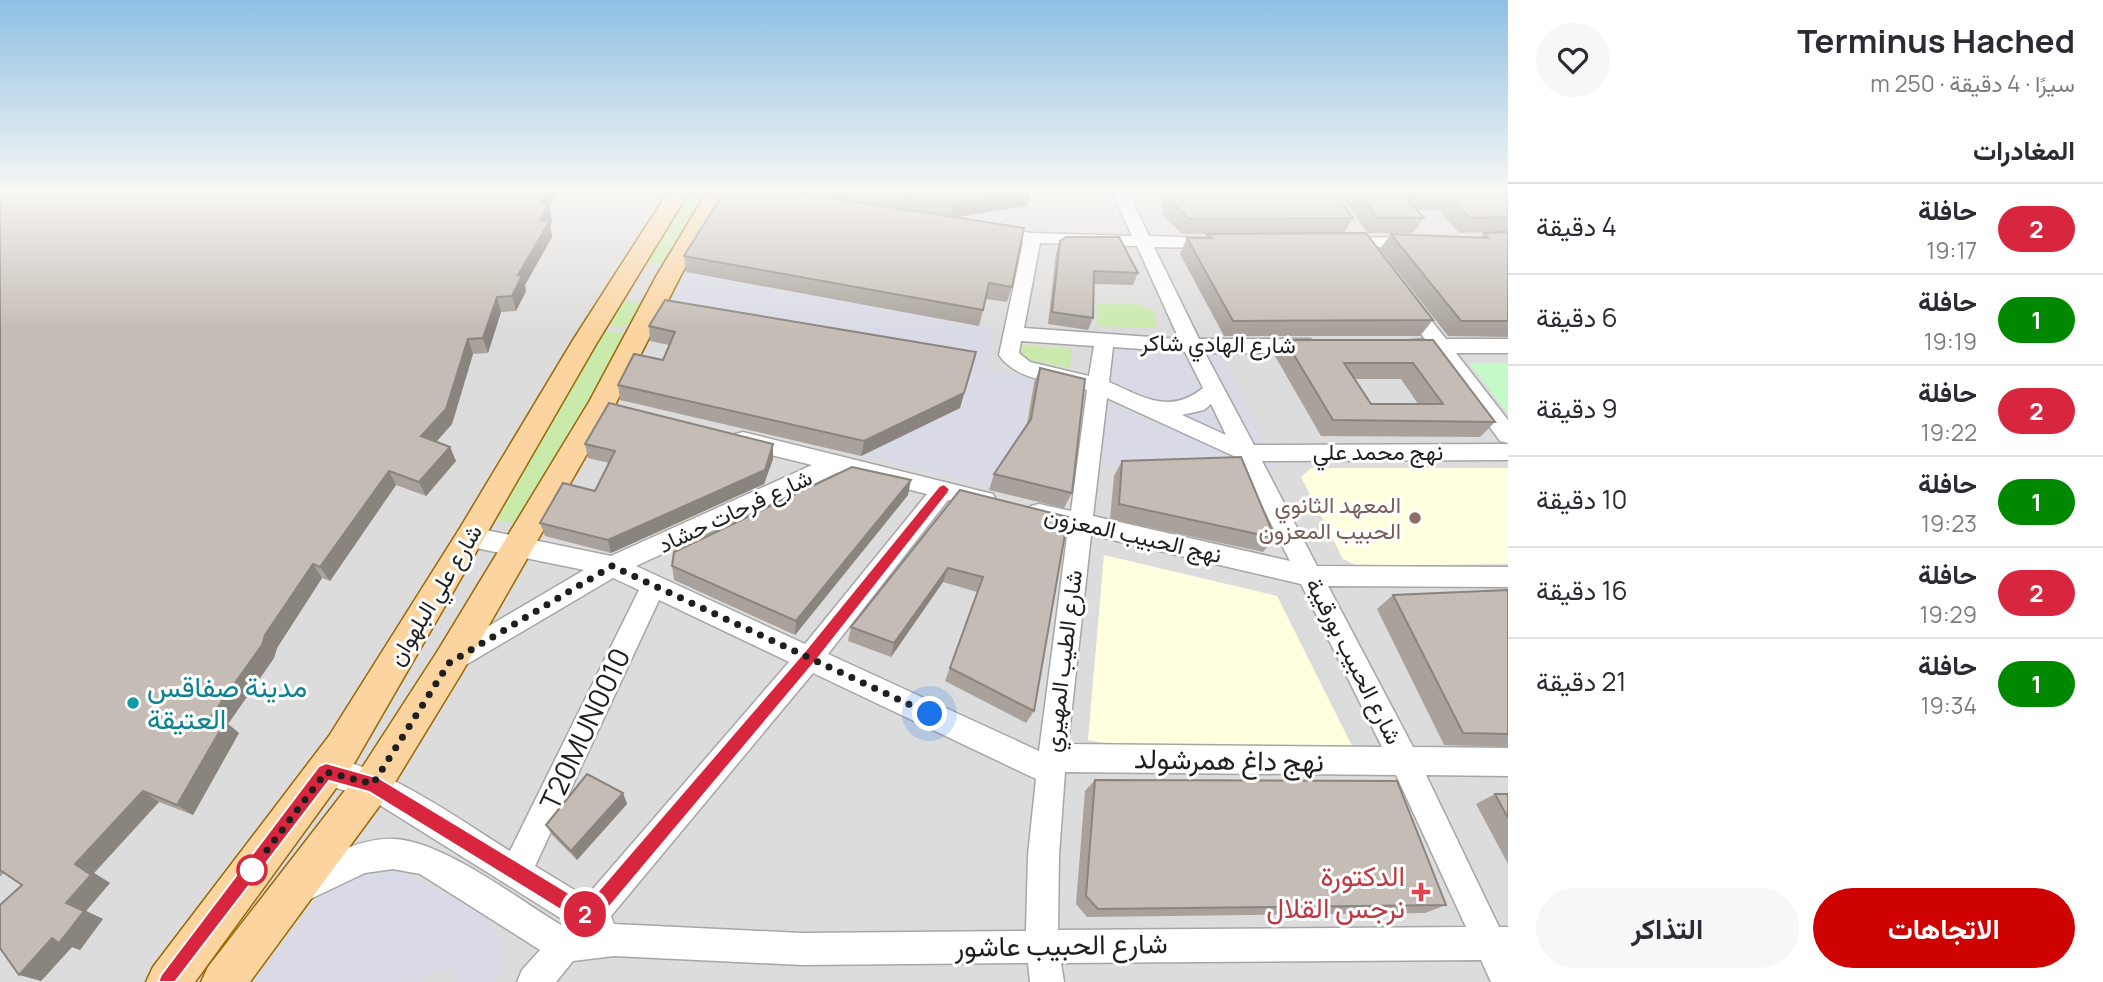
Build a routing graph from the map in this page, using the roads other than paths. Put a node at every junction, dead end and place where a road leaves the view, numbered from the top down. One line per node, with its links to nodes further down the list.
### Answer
1 (651, 238): 12 (main road, شارع علي البلهوان)
2 (691, 238): 14 (main road, شارع علي البلهوان)
3 (1031, 238): 6 (street); 15 (street)
4 (1143, 238): 6 (street, شارع الحبيب بورقيبة)
5 (1359, 238): 10 (street)
6 (1145, 242): 8 (street); 17 (street, شارع الحبيب بورقيبة)
7 (1429, 242): 10 (street)
8 (1227, 243)
9 (1322, 243): 10 (street)
10 (1363, 243): 11 (street)
11 (1378, 264)
12 (624, 281): 14 (main road); 32 (main road, شارع علي البلهوان)
13 (1393, 284): 20 (street)
14 (662, 287): 33 (main road, شارع علي البلهوان)
15 (1013, 334): 16 (street, شارع الهادي شاكر); 22 (street)
16 (1104, 341): 17 (street, شارع الهادي شاكر); 22 (street, شارع الطيب المهيري)
17 (1192, 346): 18 (street, شارع الهادي شاكر); 23 (street, شارع الحبيب بورقيبة)
18 (1329, 346)
19 (1384, 346): 20 (street)
20 (1439, 346): 21 (street); 26 (street)
21 (1508, 346)
22 (1099, 386): 24 (street); 31 (street, شارع الطيب المهيري)
23 (1215, 390): 24 (street); 28 (street, شارع الحبيب بورقيبة)
24 (1151, 411): 28 (street)
25 (720, 434): 29 (street, نهج الحبيب المعزون)
26 (1508, 435)
27 (1508, 452): 28 (street, نهج محمد علي)
28 (1247, 453): 35 (street, شارع الحبيب بورقيبة)
29 (839, 463): 30 (street, نهج الحبيب المعزون); 34 (street, شارع فرحات حشاد)
30 (944, 489): 31 (street, نهج الحبيب المعزون); 38 (street)
31 (1079, 524): 35 (street, نهج الحبيب المعزون); 42 (street, شارع الطيب المهيري)
32 (471, 537): 33 (street, نهج داغ همرشولد); 43 (main road, شارع علي البلهوان)
33 (519, 546): 34 (street, نهج داغ همرشولد); 39 (main road, شارع علي البلهوان)
34 (612, 566): 37 (street, نهج داغ همرشولد); 39 (street, شارع فرحات حشاد)
35 (1310, 576): 36 (street, نهج الحبيب المعزون); 40 (street, شارع الحبيب بورقيبة)
36 (1508, 578)
37 (654, 584): 38 (street, نهج داغ همرشولد); 45 (street, T20MUN0010)
38 (810, 657): 42 (street, نهج داغ همرشولد); 47 (street)
39 (449, 663): 44 (main road, شارع علي البلهوان)
40 (1405, 762): 41 (street, نهج داغ همرشولد); 42 (street, نهج داغ همرشولد); 49 (street, شارع الحبيب بورقيبة)
41 (1508, 762)
42 (1051, 764): 50 (street, شارع الطيب المهيري)
43 (326, 772): 44 (street); 52 (main road, شارع علي البلهوان)
44 (373, 784): 45 (street); 46 (main road, شارع علي البلهوان)
45 (516, 873): 47 (street)
46 (288, 896): 51 (street); 53 (main road, شارع علي البلهوان)
47 (589, 917): 48 (street); 51 (street)
48 (614, 940): 50 (street, شارع الحبيب عاشور); 51 (street, شارع الحبيب عاشور)
49 (1498, 943): 50 (street, شارع الحبيب عاشور); 56 (street, شارع الحبيب بورقيبة)
50 (1040, 945): 55 (street, شارع الطيب المهيري)
51 (564, 946): 54 (street)
52 (168, 982)
53 (223, 982)
54 (534, 982)
55 (1047, 982)
56 (1508, 982)

